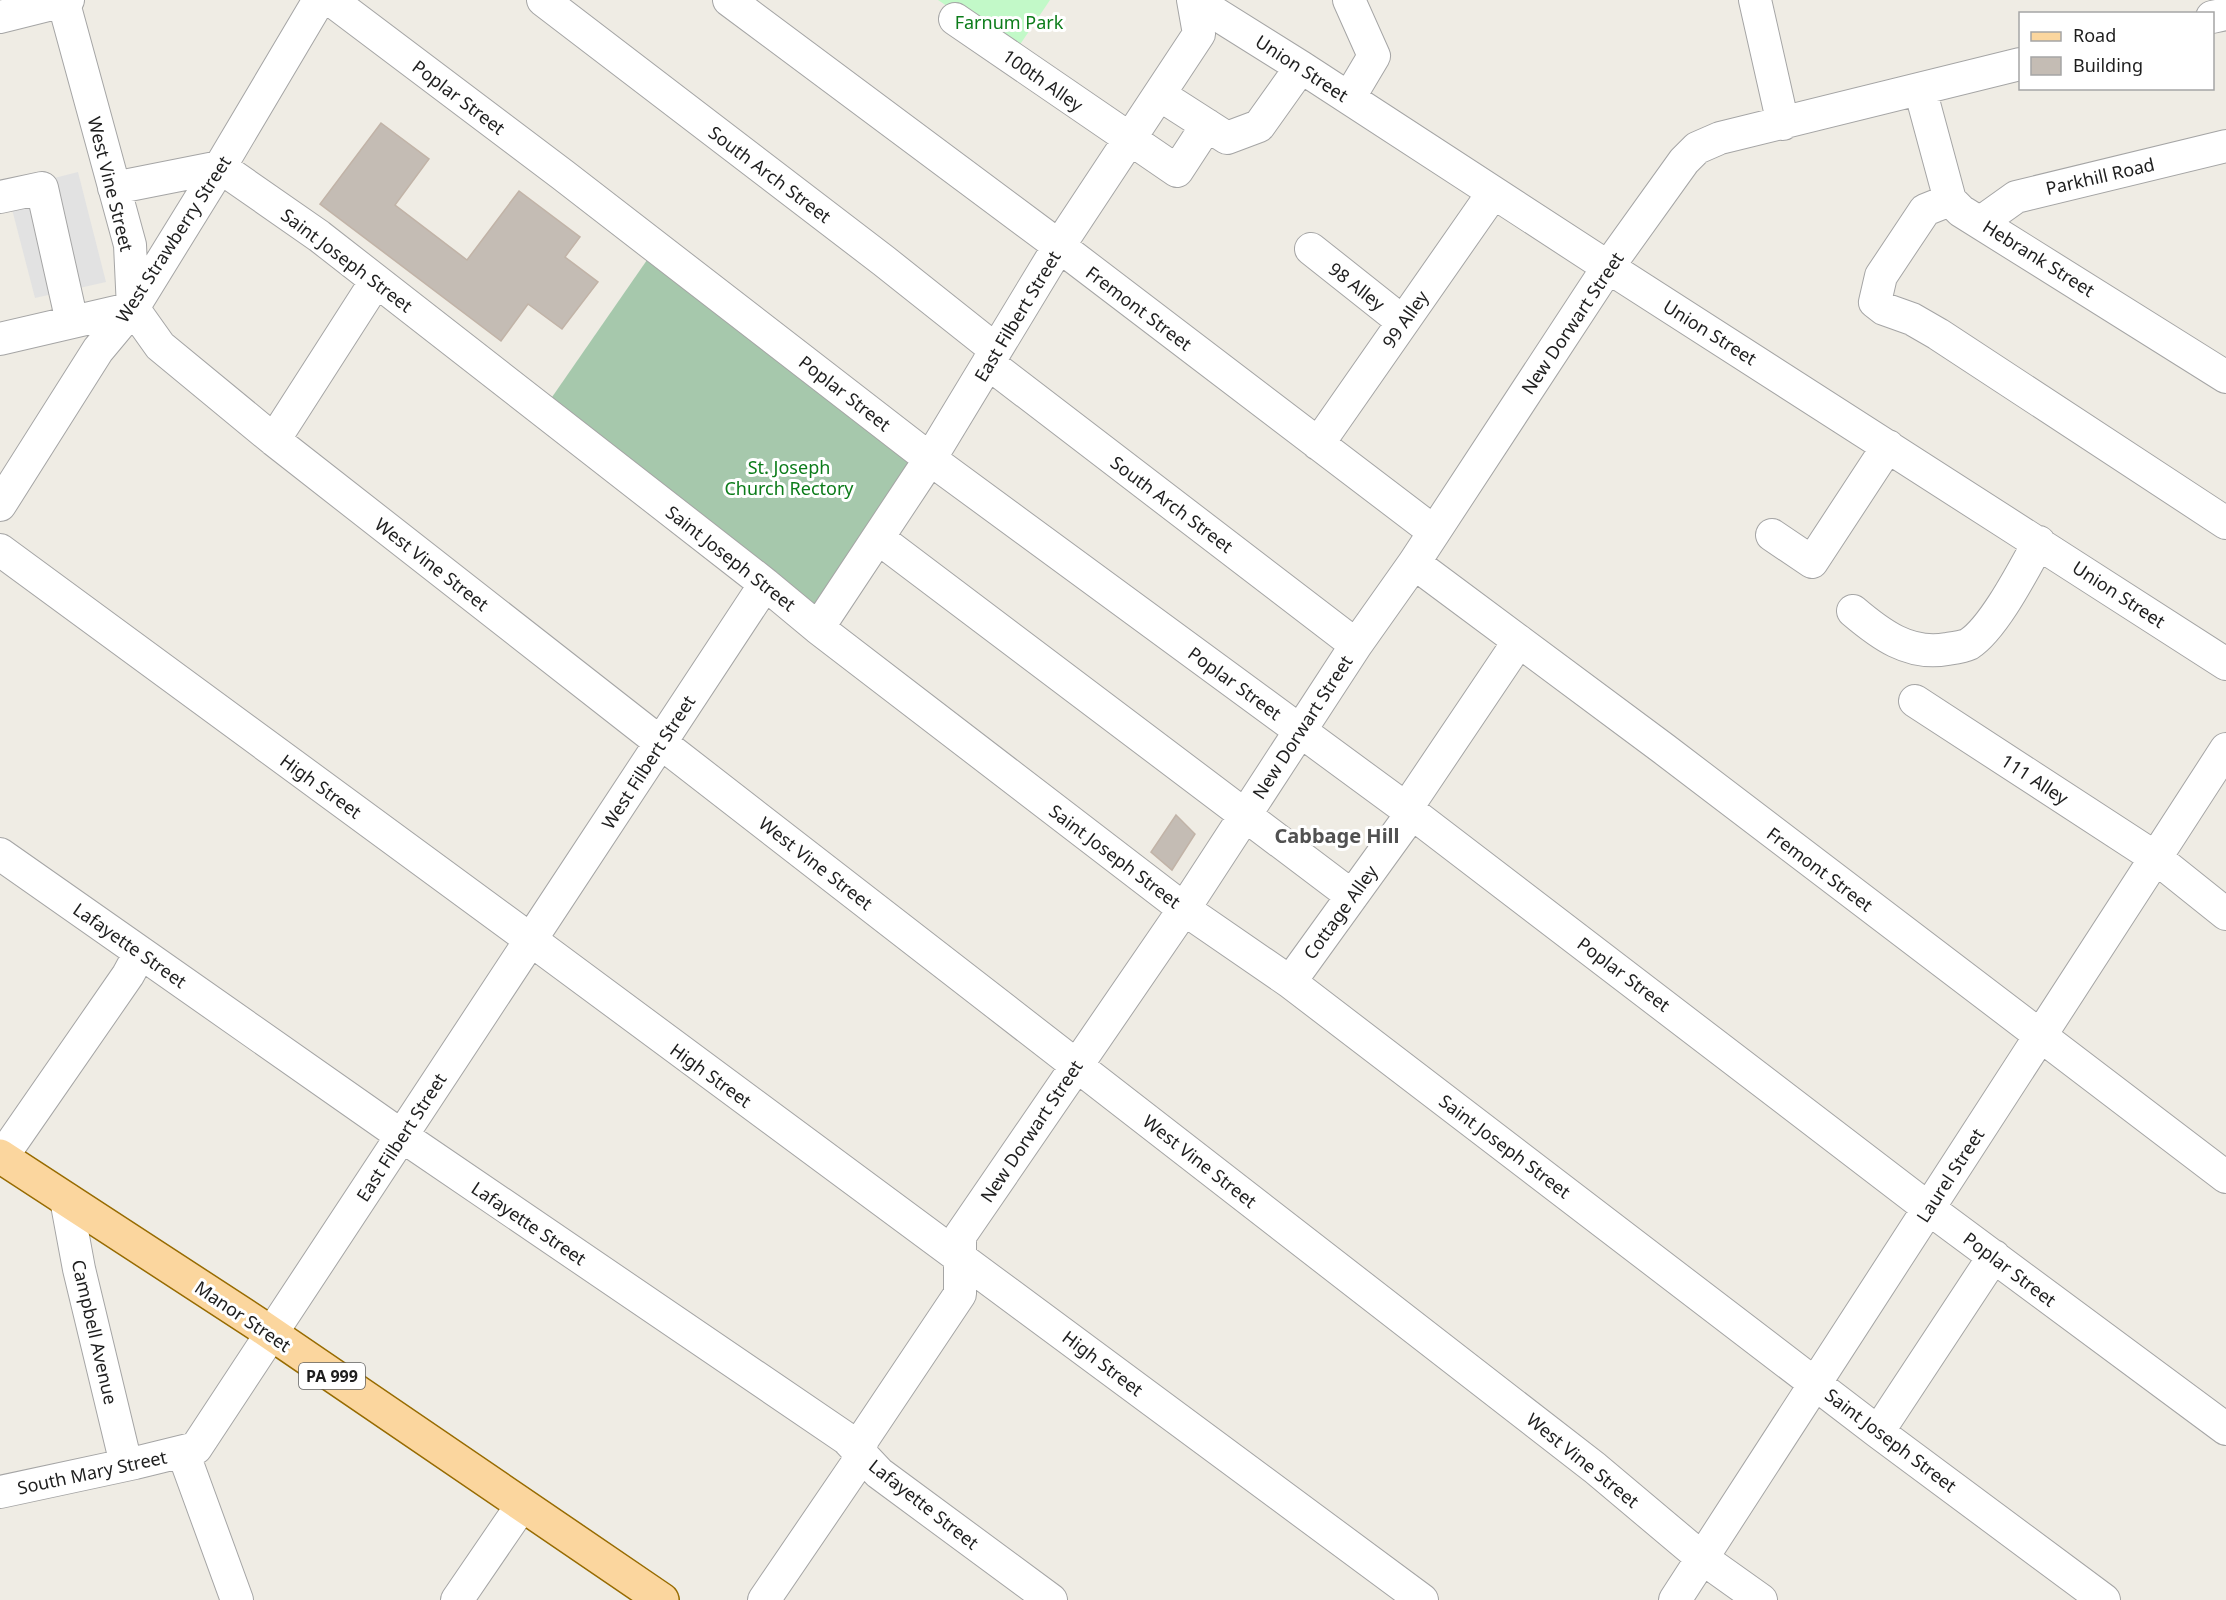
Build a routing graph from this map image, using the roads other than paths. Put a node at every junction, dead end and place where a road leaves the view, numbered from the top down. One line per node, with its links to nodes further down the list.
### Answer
1 (65, 0): 9 (street); 21 (street, West Vine Street)
2 (319, 0): 20 (street, West Strawberry Street)
3 (331, 0): 39 (street, Poplar Street)
4 (543, 0): 34 (street, South Arch Street)
5 (729, 0): 26 (street, Fremont Street)
6 (1194, 0): 12 (street, Union Street); 14 (street, East Filbert Street)
7 (1350, 0): 15 (street)
8 (1755, 0): 16 (street)
9 (0, 17)
10 (955, 19): 18 (street, 100th Alley)
11 (2019, 64): 13 (street, New Dorwart Street)
12 (1301, 67): 15 (street, Union Street); 17 (street)
13 (1920, 89): 16 (street, New Dorwart Street); 24 (street)
14 (1160, 95): 17 (street); 18 (street, East Filbert Street)
15 (1348, 98): 22 (street, Union Street)
16 (1784, 124): 28 (street, New Dorwart Street)
17 (1206, 125): 18 (street, 100th Alley)
18 (1131, 141): 26 (street, East Filbert Street)
19 (2226, 146): 25 (street, Parkhill Road)
20 (220, 167): 21 (street); 29 (street, Saint Joseph Street); 30 (street, West Strawberry Street)
21 (114, 188): 30 (street, West Vine Street)
22 (1493, 193): 28 (street, Union Street); 32 (street, 99 Alley)
23 (0, 197): 31 (street)
24 (1950, 200): 25 (street, Hebrank Street); 41 (street)
25 (1981, 222): 35 (street, Hebrank Street)
26 (1059, 246): 34 (street, East Filbert Street); 37 (street, Fremont Street)
27 (1311, 249): 32 (street, 98 Alley)
28 (1608, 267): 38 (street, Union Street); 42 (street, New Dorwart Street)
29 (376, 281): 36 (street); 48 (street, Saint Joseph Street)
30 (133, 308): 31 (street); 36 (street, West Vine Street); 40 (street, West Strawberry Street)
31 (72, 322): 33 (street)
32 (1403, 322): 37 (street, 99 Alley)
33 (0, 339)
34 (992, 356): 39 (street, East Filbert Street); 52 (street, South Arch Street)
35 (2226, 377)
36 (274, 440): 56 (street, West Vine Street)
37 (1318, 444): 42 (street, Fremont Street)
38 (1888, 446): 43 (street); 45 (street, Union Street)
39 (930, 459): 44 (street, East Filbert Street); 55 (street, Poplar Street)
40 (0, 505)
41 (2226, 523)
42 (1433, 531): 47 (street, New Dorwart Street)
43 (1772, 535)
44 (878, 538): 50 (street, East Filbert Street); 59 (street)
45 (2039, 542): 49 (street); 53 (street, Union Street)
46 (0, 550): 65 (street, High Street)
47 (1414, 562): 51 (street, Fremont Street); 52 (street, New Dorwart Street)
48 (765, 584): 50 (street, Saint Joseph Street); 56 (street, West Filbert Street)
49 (1853, 611)
50 (818, 628): 64 (street, Saint Joseph Street)
51 (1519, 641): 58 (street, Cottage Alley); 68 (street, Fremont Street)
52 (1356, 645): 55 (street, New Dorwart Street)
53 (2226, 664)
54 (1915, 701): 61 (street, 111 Alley)
55 (1301, 731): 58 (street, Poplar Street); 59 (street, New Dorwart Street)
56 (661, 743): 65 (street, West Filbert Street); 69 (street, West Vine Street)
57 (2226, 749): 61 (street, Laurel Street)
58 (1409, 811): 62 (street, Cottage Alley); 74 (street, Poplar Street)
59 (1244, 815): 62 (street); 64 (street, New Dorwart Street)
60 (0, 854): 66 (street, Lafayette Street)
61 (2156, 858): 63 (street, 111 Alley); 68 (street, Laurel Street)
62 (1352, 896): 67 (street, Cottage Alley)
63 (2223, 905)
64 (1184, 909): 67 (street, Saint Joseph Street); 69 (street, New Dorwart Street)
65 (531, 940): 70 (street, East Filbert Street); 76 (street, High Street)
66 (140, 952): 70 (street, Lafayette Street); 71 (street)
67 (1290, 982): 78 (street, Saint Joseph Street)
68 (2041, 1036): 72 (street, Fremont Street); 74 (street, Laurel Street)
69 (1076, 1065): 76 (street, New Dorwart Street); 86 (street, West Vine Street)
70 (402, 1136): 77 (street, East Filbert Street); 82 (street, Lafayette Street)
71 (1, 1157): 73 (main road, Manor Street / PA 999)
72 (2226, 1177)
73 (66, 1199): 77 (main road, Manor Street / PA 999); 83 (street, Campbell Avenue)
74 (1928, 1208): 75 (street, Poplar Street); 78 (street, Laurel Street)
75 (1994, 1256): 79 (street, Poplar Street); 80 (street)
76 (960, 1257): 82 (street, New Dorwart Street); 92 (street, High Street)
77 (271, 1334): 81 (street); 85 (main road, Manor Street / PA 999)
78 (1816, 1383): 80 (street, Saint Joseph Street); 86 (street, Laurel Street)
79 (2226, 1430)
80 (1878, 1432): 95 (street, Saint Joseph Street)
81 (183, 1452): 83 (street, South Mary Street); 87 (street)
82 (859, 1452): 90 (street, New Dorwart Street); 91 (street, Lafayette Street)
83 (126, 1464): 84 (street, South Mary Street)
84 (0, 1492)
85 (522, 1505): 88 (street); 89 (main road, Manor Street / PA 999)
86 (1702, 1558): 93 (street, Laurel Street); 94 (street, West Vine Street)
87 (237, 1600)
88 (457, 1600)
89 (662, 1600)
90 (764, 1600)
91 (1051, 1600)
92 (1422, 1600)
93 (1675, 1600)
94 (1761, 1600)
95 (2104, 1600)

